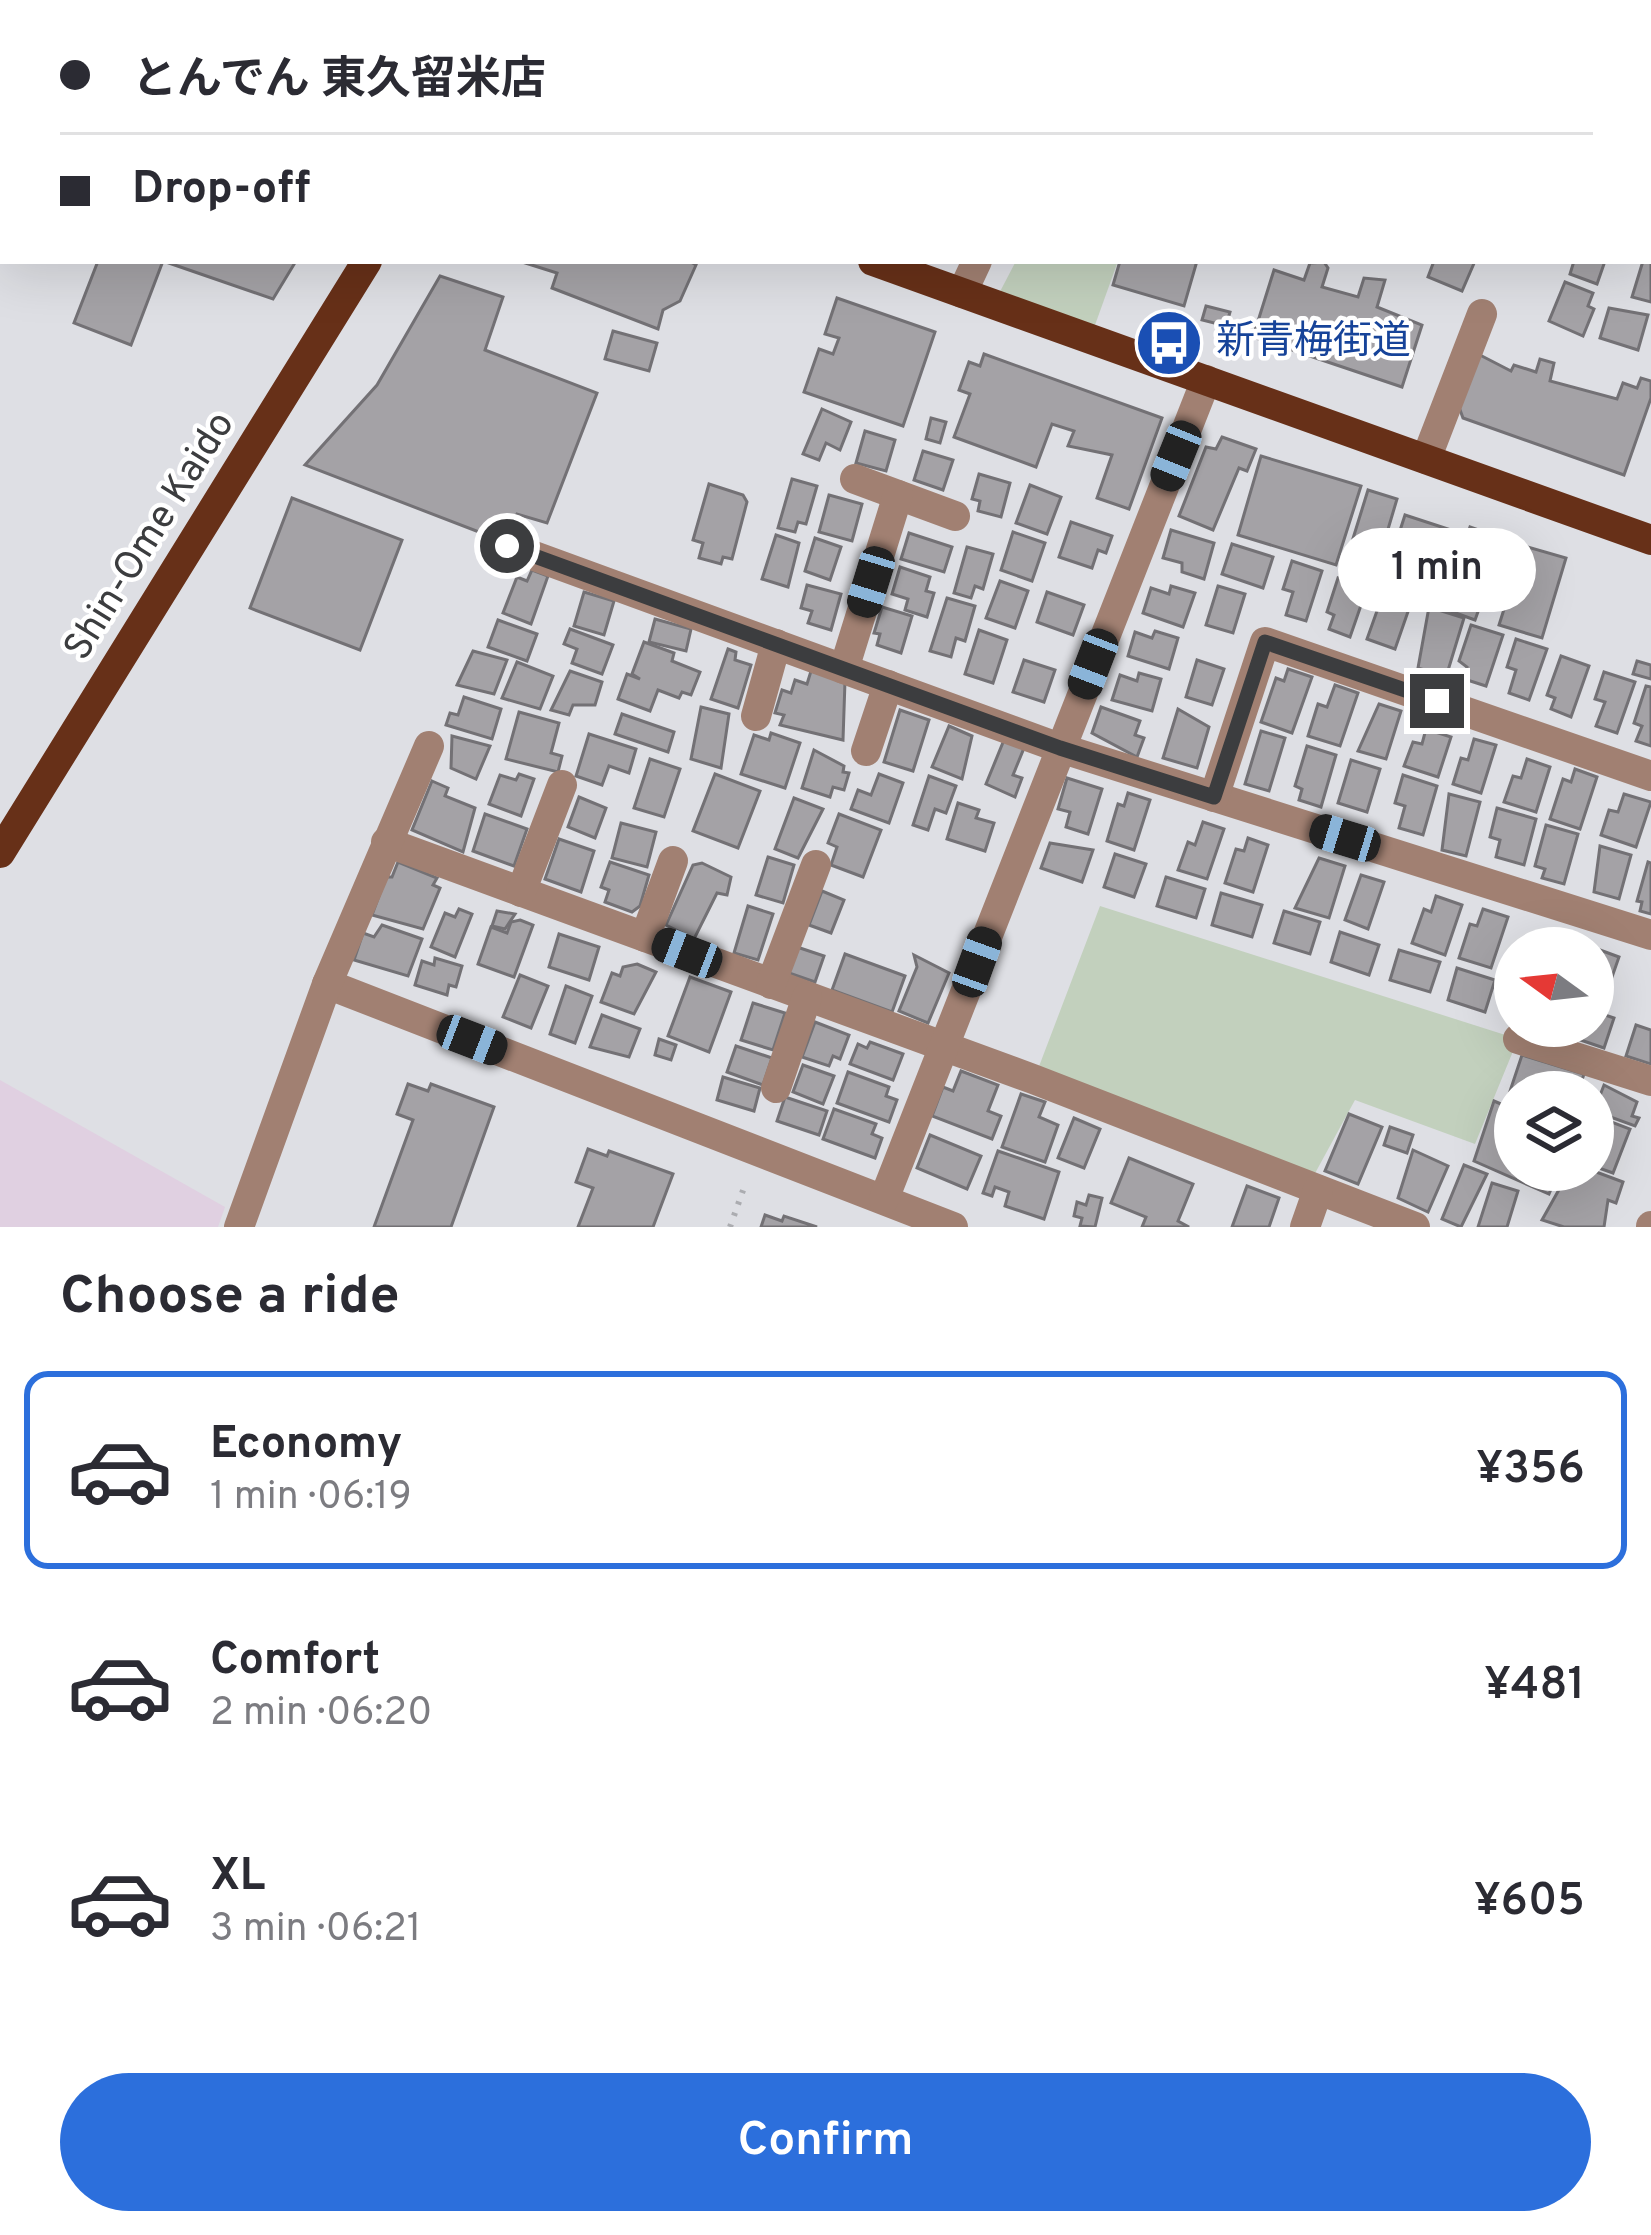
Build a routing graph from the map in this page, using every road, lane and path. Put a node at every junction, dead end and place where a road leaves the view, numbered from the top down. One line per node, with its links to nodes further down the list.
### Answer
1 (365, 264): 24 (main road, Shin-Ome Kaido)
2 (881, 264): 4 (main road)
3 (976, 264): 4 (street)
4 (962, 293): 6 (main road)
5 (1481, 314): 7 (street)
6 (1207, 380): 7 (main road); 18 (street)
7 (1426, 459): 11 (main road)
8 (855, 479): 9 (street)
9 (898, 495): 10 (street); 14 (street)
10 (955, 516)
11 (1651, 540)
12 (507, 546): 13 (street)
13 (776, 644): 14 (street); 16 (street)
14 (844, 669): 15 (street)
15 (888, 685): 18 (street); 19 (street)
16 (756, 716)
17 (429, 746): 23 (street)
18 (1060, 748): 22 (street); 34 (street)
19 (866, 751)
20 (1651, 776): 22 (street)
21 (562, 785): 27 (street)
22 (1214, 797): 28 (street)
23 (386, 842): 27 (street); 30 (street)
24 (0, 853)
25 (673, 861): 29 (street)
26 (816, 865): 31 (street)
27 (521, 892): 29 (street)
28 (1651, 935)
29 (645, 937): 31 (street)
30 (327, 983): 37 (street); 40 (street)
31 (771, 984): 32 (street)
32 (807, 998): 34 (street); 36 (street)
33 (1543, 1047): 35 (street)
34 (944, 1048): 38 (street); 39 (street)
35 (1651, 1081)
36 (776, 1088)
37 (758, 1150): 39 (street); 41 (path)
38 (1318, 1190): 43 (street); 44 (street)
39 (884, 1199): 42 (street)
40 (239, 1227)
41 (730, 1227)
42 (953, 1227)
43 (1305, 1227)
44 (1415, 1227)

